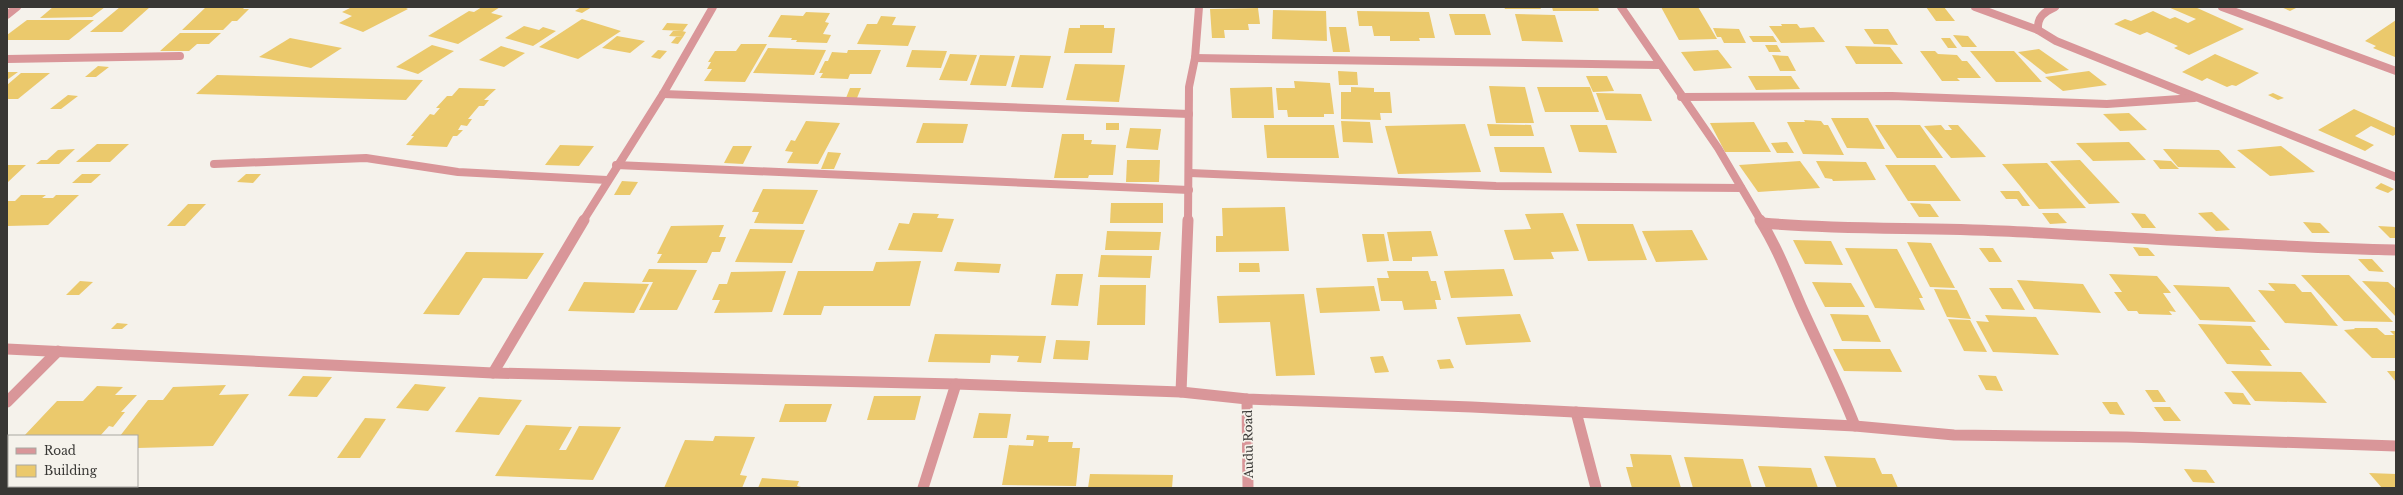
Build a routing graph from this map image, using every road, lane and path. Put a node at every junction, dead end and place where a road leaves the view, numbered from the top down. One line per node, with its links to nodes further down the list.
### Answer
1 (17, 7): 9 (street)
2 (713, 7): 16 (street)
3 (1191, 7): 4 (street)
4 (1199, 7): 12 (street)
5 (1621, 7): 14 (street)
6 (1975, 7): 10 (street)
7 (2055, 7): 10 (street)
8 (2222, 7): 15 (street)
9 (7, 15)
10 (2038, 30): 18 (street)
11 (180, 56): 13 (street)
12 (1195, 58): 14 (street); 19 (street)
13 (7, 59)
14 (1660, 65): 17 (street)
15 (2396, 71)
16 (663, 94): 19 (street); 21 (street)
17 (1681, 97): 18 (street); 25 (street)
18 (2194, 98): 23 (street)
19 (1189, 114): 22 (street)
20 (214, 164): 24 (street)
21 (616, 166): 24 (street); 26 (street)
22 (1190, 173): 25 (street); 26 (street)
23 (2396, 177)
24 (607, 180): 31 (street)
25 (1741, 188): 27 (street)
26 (1189, 190): 33 (street)
27 (1763, 223): 28 (street); 37 (street)
28 (2396, 250)
29 (7, 349): 30 (street)
30 (58, 351): 31 (street); 35 (street)
31 (493, 374): 32 (street)
32 (956, 384): 33 (street); 39 (street)
33 (1180, 392): 34 (street)
34 (1247, 400): 36 (street); 40 (street, Audu Road)
35 (7, 402)
36 (1576, 412): 37 (street); 41 (street)
37 (1855, 426): 38 (street)
38 (2396, 446)
39 (923, 488)
40 (1248, 488)
41 (1596, 488)

